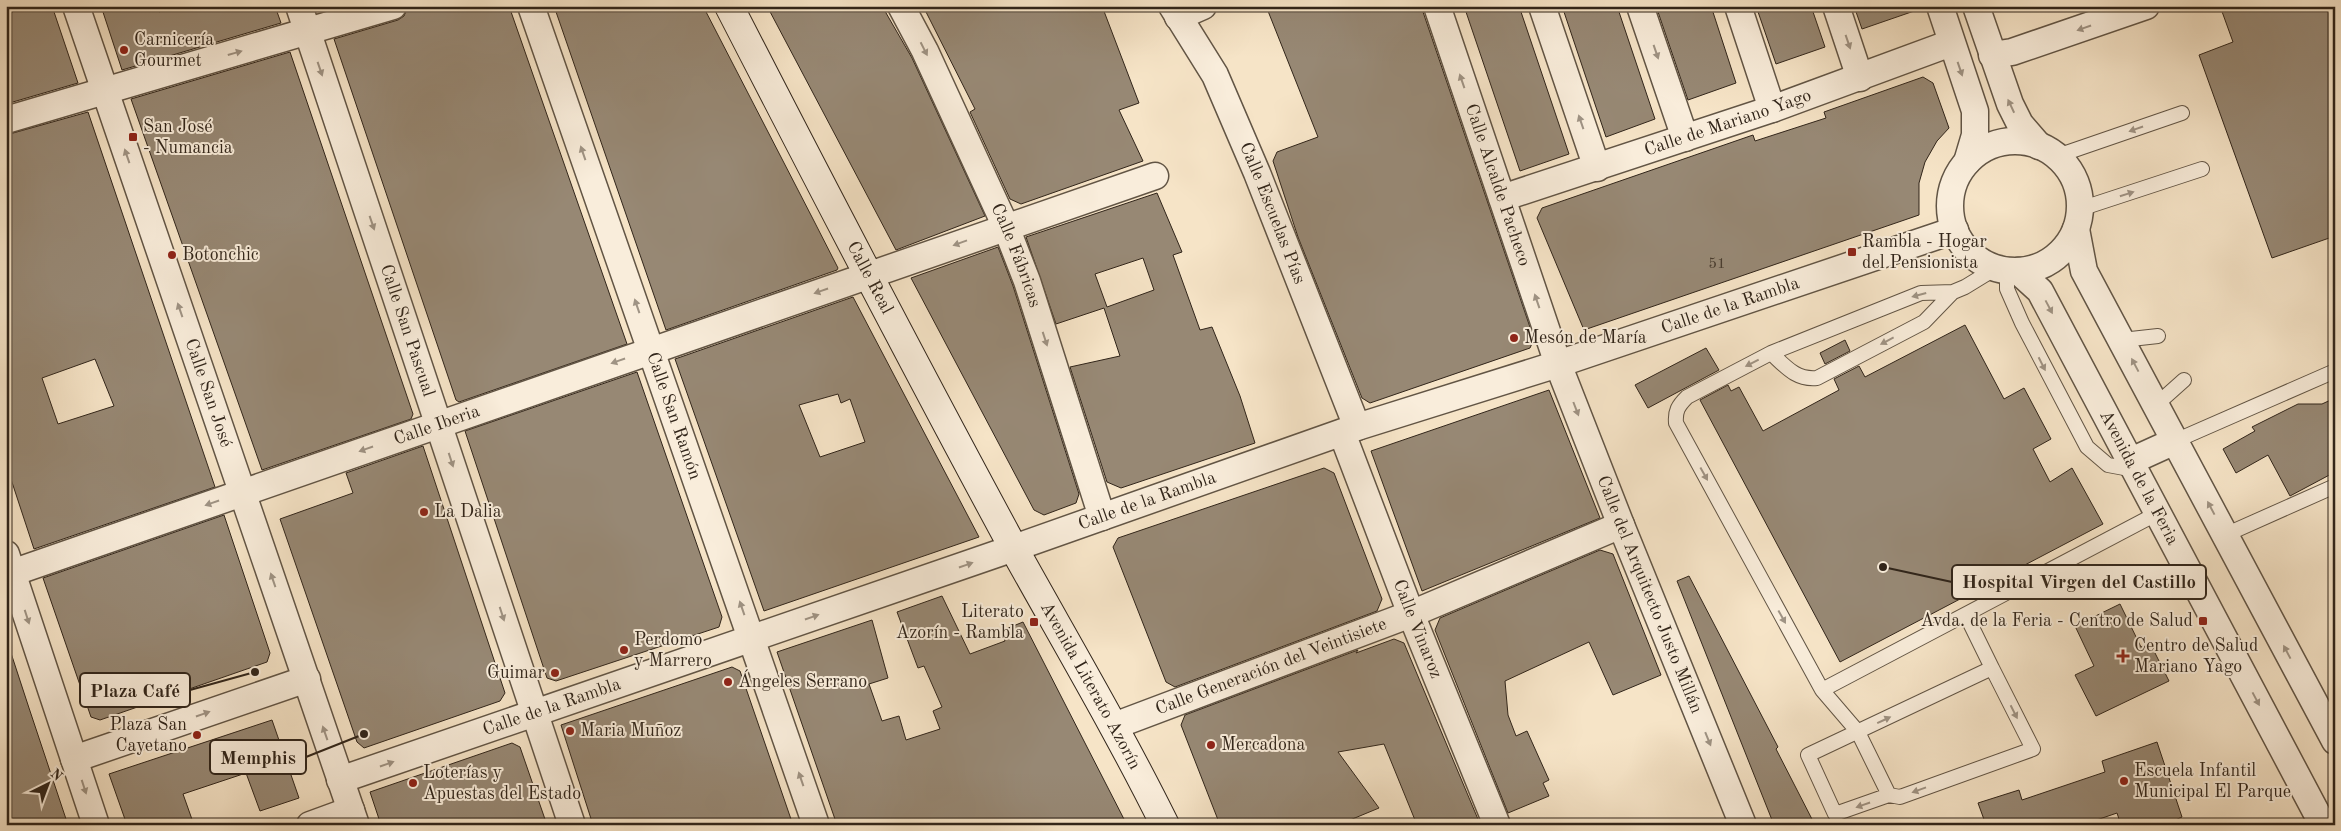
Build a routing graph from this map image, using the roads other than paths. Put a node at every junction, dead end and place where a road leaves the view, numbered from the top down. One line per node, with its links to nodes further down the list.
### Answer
1 (76, 6): 21 (street, Calle San José)
2 (299, 6): 17 (street, Calle San Pascual)
3 (393, 6): 17 (street)
4 (531, 6): 40 (street, Calle San Ramón, one-way to 4)
5 (729, 6): 36 (main road, Calle Real)
6 (901, 6): 33 (street, Calle Fábricas, one-way to 33)
7 (1203, 6): 16 (street)
8 (1437, 6): 31 (street, Calle Alcalde Pacheco, one-way to 8)
9 (1542, 6): 28 (street, one-way to 9)
10 (1640, 6): 25 (street, one-way to 25)
11 (1738, 6): 22 (street)
12 (1836, 6): 20 (street, one-way to 20)
13 (1940, 6): 18 (street)
14 (1976, 6): 19 (street)
15 (2146, 6): 19 (street, one-way to 19)
16 (1175, 11): 47 (street, Calle Escuelas Pías)
17 (307, 32): 21 (street, one-way to 17); 46 (street, Calle San Pascual, one-way to 46)
18 (1951, 42): 20 (street, Calle de Mariano Yago); 27 (street, one-way to 27)
19 (1992, 55): 26 (street, one-way to 19)
20 (1860, 78): 22 (street, Calle de Mariano Yago)
21 (104, 91): 24 (street); 51 (street, Calle San José, one-way to 21)
22 (1772, 109): 25 (street, Calle de Mariano Yago)
23 (2182, 113): 26 (lane, one-way to 26)
24 (6, 120)
25 (1685, 138): 28 (street, Calle de Mariano Yago)
26 (2048, 151): 27 (street); 32 (street)
27 (1968, 162): 34 (street)
28 (1597, 168): 31 (street, Calle de Mariano Yago)
29 (2202, 169): 32 (lane, one-way to 29)
30 (1155, 176): 33 (street, Calle Iberia)
31 (1502, 198): 42 (street, Calle Alcalde Pacheco, one-way to 31)
32 (2078, 219): 35 (street); 39 (street)
33 (1006, 227): 36 (street, Calle Iberia, one-way to 36); 53 (street, Calle Fábricas, one-way to 53)
34 (1955, 230): 35 (street); 42 (street, Calle de la Rambla)
35 (2007, 270): 37 (lane); 49 (street, Avenida de la Feria, one-way to 49)
36 (868, 275): 40 (street, Calle Iberia, one-way to 40); 56 (main road, Calle Real)
37 (1953, 292): 41 (lane, one-way to 41); 41 (lane, one-way to 41)
38 (2158, 336): 39 (lane)
39 (2122, 340): 45 (street, one-way to 39)
40 (652, 349): 46 (street, Calle Iberia, one-way to 46); 60 (street, Calle San Ramón, one-way to 40)
41 (1771, 353): 63 (lane, one-way to 63)
42 (1558, 364): 47 (street, Calle de la Rambla); 54 (street, Calle del Arquitecto Justo Millán, one-way to 54)
43 (2335, 371): 48 (lane)
44 (2184, 380): 45 (lane)
45 (2156, 405): 48 (street)
46 (439, 423): 51 (street, Calle Iberia, one-way to 51); 64 (street, Calle San Pascual, one-way to 64)
47 (1349, 430): 53 (street, Calle de la Rambla); 58 (street, Calle Vinaroz)
48 (2175, 441): 49 (street); 55 (street, one-way to 48)
49 (2133, 466): 52 (street, Avenida de la Feria)
50 (2335, 486): 55 (lane)
51 (243, 492): 57 (street, Calle Iberia, one-way to 57); 62 (street, Calle San José, one-way to 51)
52 (2158, 513): 59 (lane); 79 (street, Avenida de la Feria, one-way to 79)
53 (1102, 517): 56 (street, Calle de la Rambla)
54 (1621, 526): 58 (street, Calle Generación del Veintisiete); 78 (street, Calle del Arquitecto Justo Millán, one-way to 78)
55 (2225, 535): 67 (street, one-way to 55)
56 (1014, 548): 60 (street, Calle de la Rambla, one-way to 56); 65 (main road, Avenida Literato Azorín)
57 (8, 567): 68 (street, one-way to 68)
58 (1411, 614): 65 (street, Calle Generación del Veintisiete); 77 (street, Calle Vinaroz)
59 (1966, 615): 61 (lane); 63 (lane)
60 (752, 637): 64 (street, Calle de la Rambla); 75 (street, Calle San Ramón, one-way to 60)
61 (1992, 668): 66 (lane, one-way to 61); 70 (lane, one-way to 70)
62 (307, 679): 68 (street, one-way to 62); 69 (street, Calle San José, one-way to 62)
63 (1822, 690): 66 (lane)
64 (534, 712): 69 (street, Calle de la Rambla, one-way to 64); 74 (street, Calle San Pascual)
65 (1114, 726): 76 (main road, Avenida Literato Azorín)
66 (1858, 732): 70 (lane); 70 (lane, one-way to 66)
67 (2335, 741)
68 (74, 758): 72 (street, one-way to 72)
69 (340, 780): 71 (street, Calle San José)
70 (1889, 795)
71 (353, 817): 73 (street)
72 (96, 825)
73 (310, 825)
74 (572, 825)
75 (816, 825)
76 (1165, 825)
77 (1497, 825)
78 (1743, 825)
79 (2323, 825)

